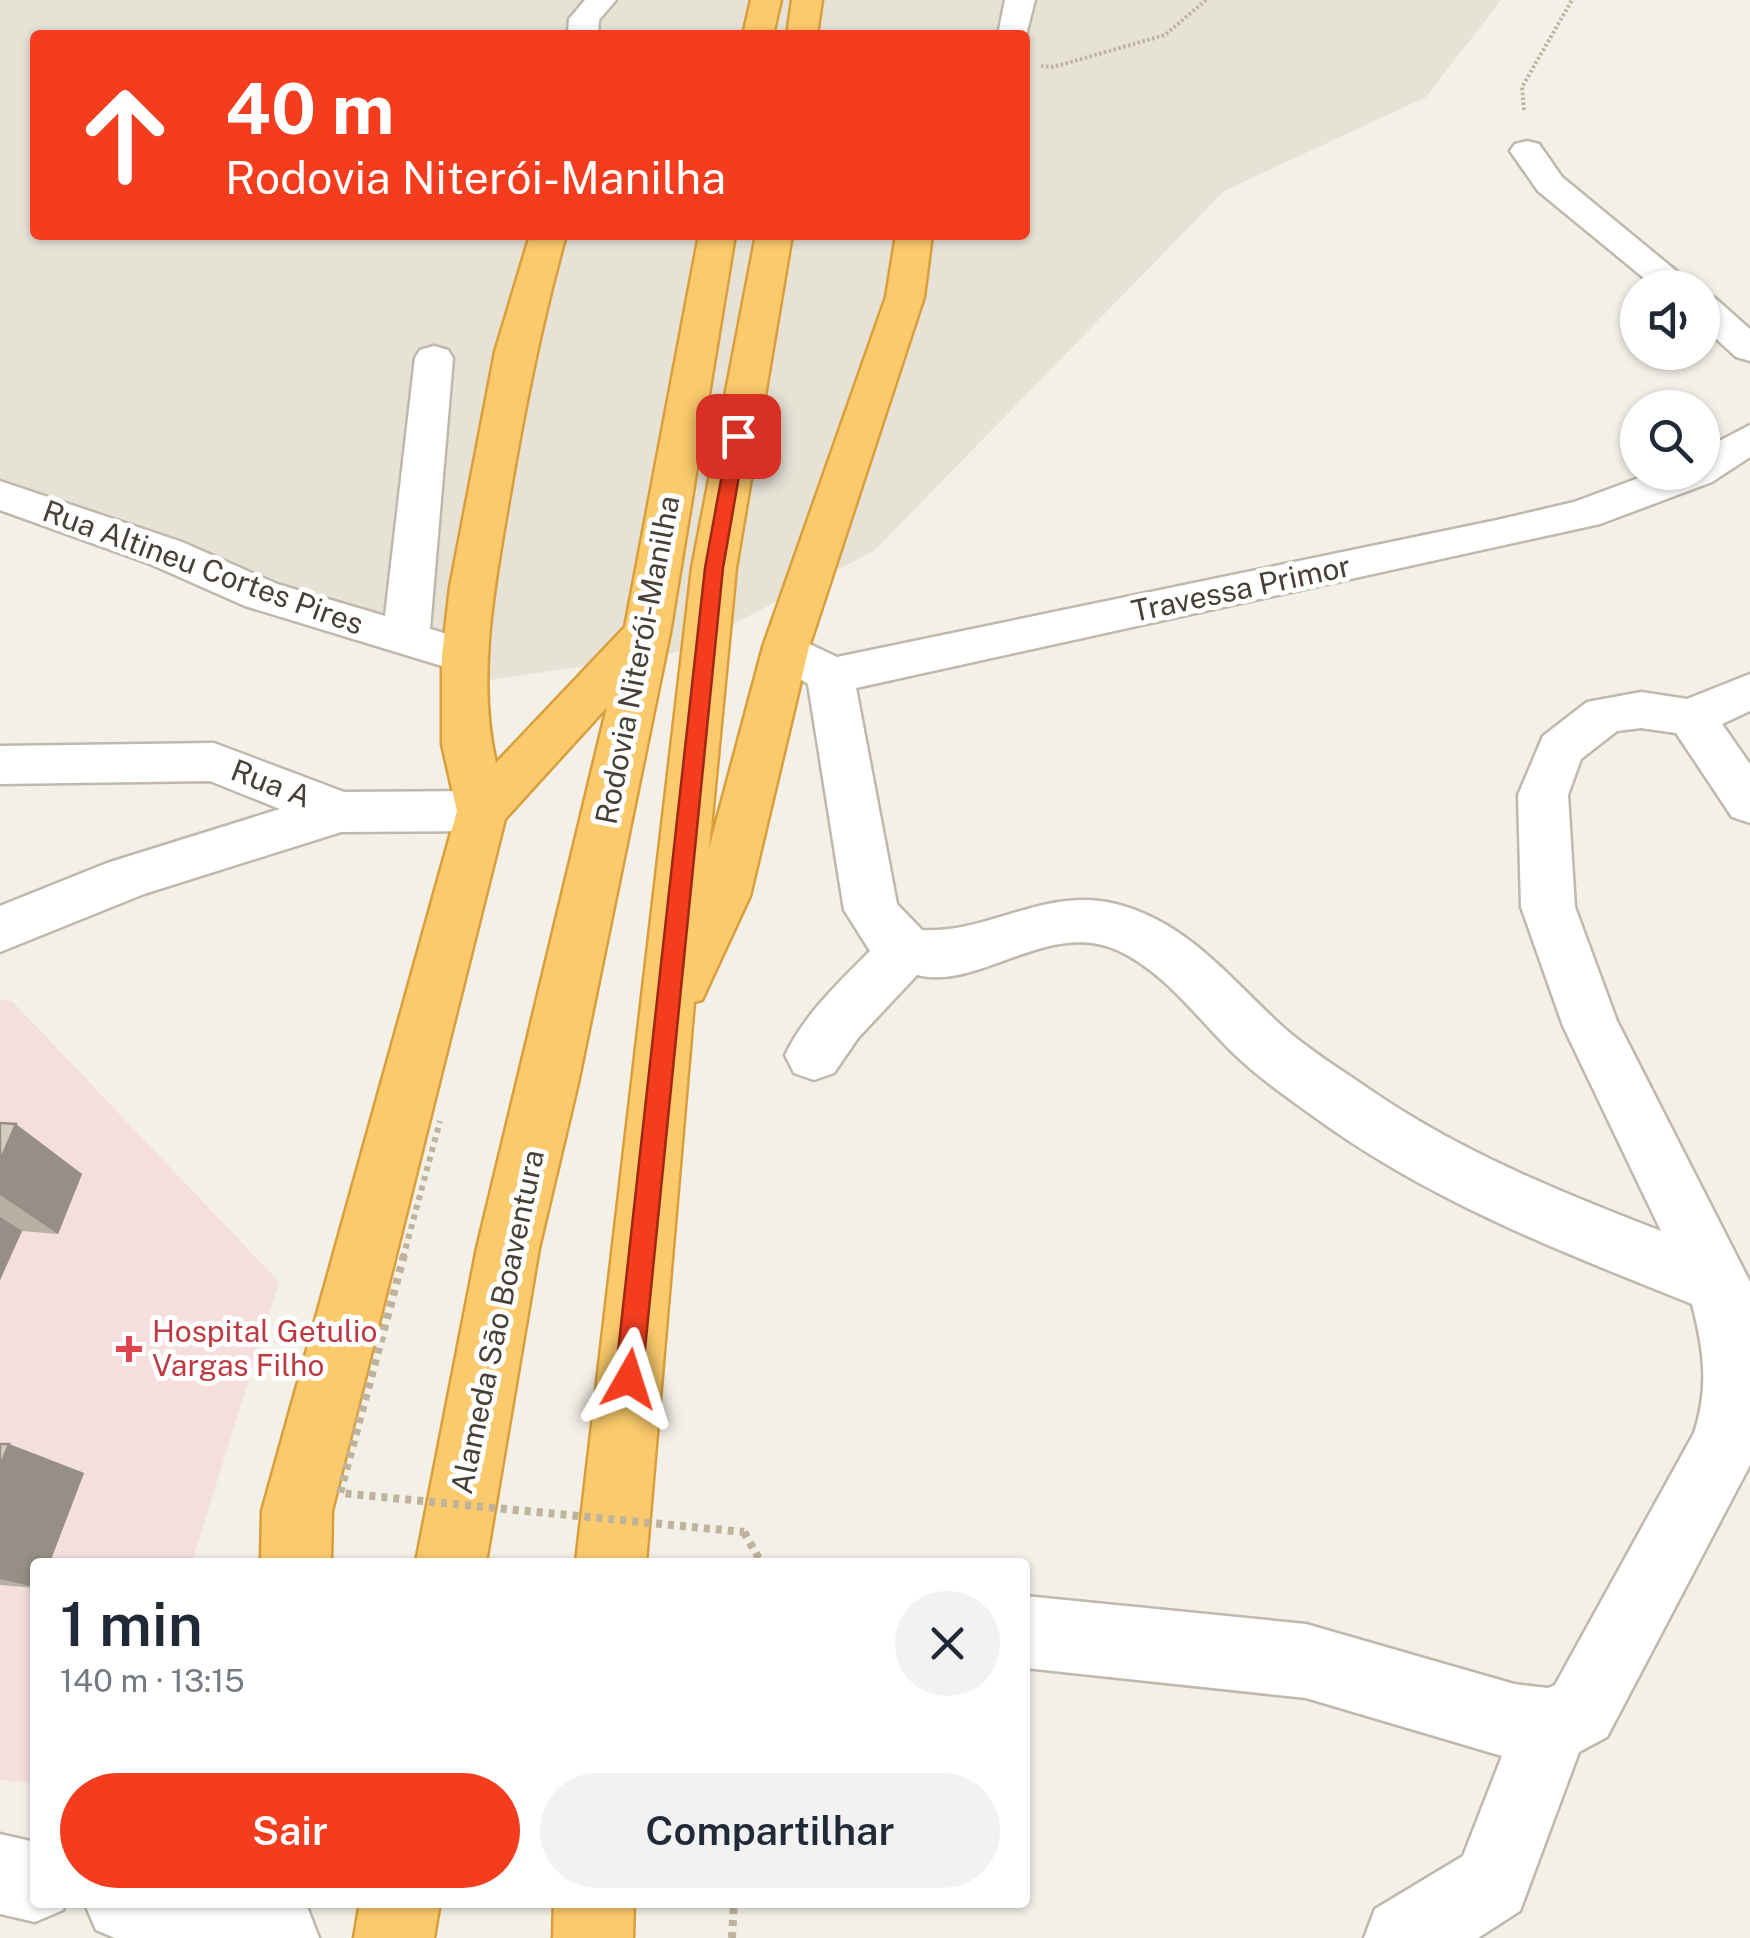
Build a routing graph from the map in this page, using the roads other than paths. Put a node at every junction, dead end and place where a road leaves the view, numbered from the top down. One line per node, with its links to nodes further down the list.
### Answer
1 (601, 0): 3 (street)
2 (1020, 0): 4 (street)
3 (583, 30)
4 (1015, 30)
5 (1527, 151): 10 (street)
6 (547, 240): 21 (highway)
7 (716, 240): 18 (highway, Rodovia Niterói-Manilha)
8 (773, 240): 31 (highway, Rodovia Niterói-Manilha)
9 (913, 240): 20 (highway)
10 (1657, 270)
11 (1720, 322): 12 (street)
12 (1750, 349)
13 (434, 358): 19 (street)
14 (1750, 438): 15 (street, Travessa Primor)
15 (1720, 458)
16 (1649, 490): 22 (street, Travessa Primor)
17 (0, 495): 19 (street, Rua Altineu Cortes Pires)
18 (647, 633): 27 (highway); 33 (highway, Rodovia Niterói-Manilha)
19 (406, 638): 21 (street, Rua Altineu Cortes Pires)
20 (786, 647): 22 (street); 31 (highway)
21 (465, 656): 27 (highway)
22 (830, 676): 30 (street)
23 (1750, 691): 24 (street)
24 (1691, 717): 26 (street); 34 (street)
25 (0, 765): 28 (street, Rua A)
26 (1750, 803)
27 (482, 811): 28 (street, Rua A); 35 (highway)
28 (341, 812): 29 (street)
29 (0, 930)
30 (906, 951): 32 (street); 34 (street)
31 (664, 1022): 37 (highway)
32 (814, 1054)
33 (549, 1083): 36 (highway, Alameda São Boaventura)
34 (1719, 1284): 39 (street)
35 (296, 1558)
36 (452, 1558)
37 (611, 1558)
38 (1030, 1633): 39 (street)
39 (1551, 1726): 48 (street)
40 (0, 1874): 41 (street)
41 (30, 1881)
42 (150, 1908): 45 (street)
43 (399, 1908): 46 (highway)
44 (594, 1908): 47 (highway)
45 (278, 1938)
46 (394, 1938)
47 (593, 1938)
48 (1404, 1938)

